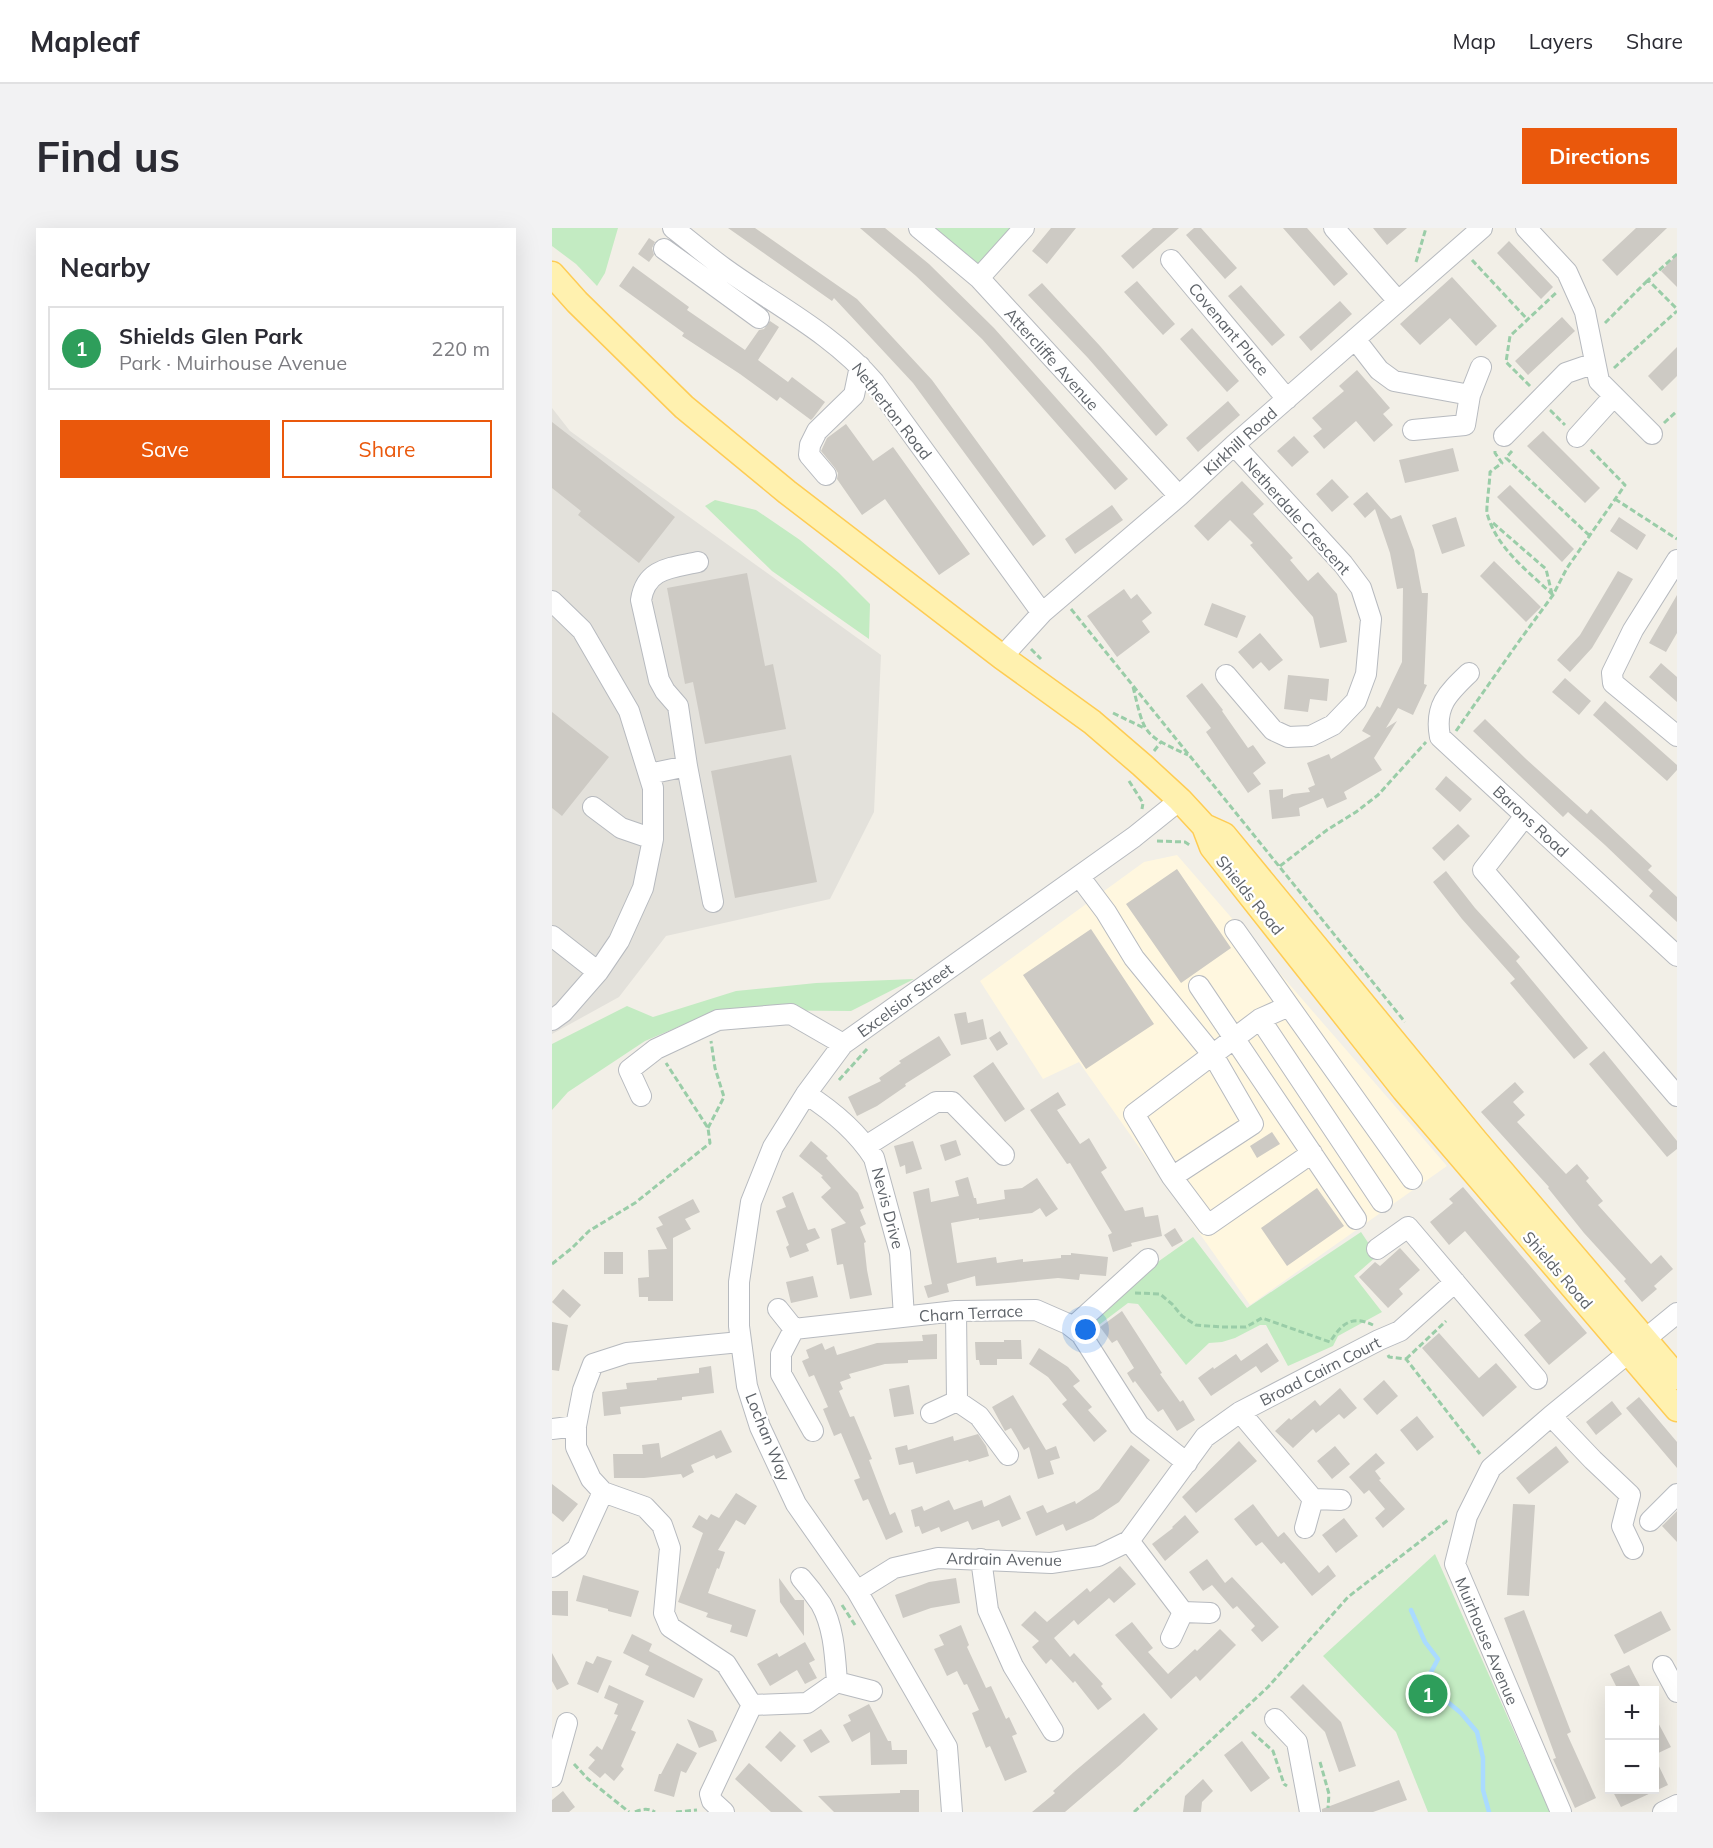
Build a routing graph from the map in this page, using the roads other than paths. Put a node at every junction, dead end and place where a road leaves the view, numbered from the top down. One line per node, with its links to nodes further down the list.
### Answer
1 (673, 228): 10 (street, Netherton Road)
2 (920, 228): 11 (street, Attercliffe Avenue)
3 (1024, 228): 11 (street)
4 (1334, 228): 12 (street)
5 (1482, 228): 12 (street, Kirkhill Road)
6 (1526, 228): 17 (street)
7 (664, 249): 10 (street)
8 (1171, 260): 20 (street, Covenant Place)
9 (552, 274): 32 (main road, Shields Road)
10 (717, 275): 13 (street); 15 (street, Netherton Road)
11 (979, 278): 27 (street, Attercliffe Avenue)
12 (1398, 301): 14 (street, Kirkhill Road)
13 (759, 318)
14 (1355, 339): 18 (street); 20 (street, Kirkhill Road)
15 (860, 366): 26 (street); 31 (street, Netherton Road)
16 (1481, 367): 18 (street)
17 (1597, 372): 19 (street); 24 (street)
18 (1470, 395): 21 (street)
19 (1614, 396): 22 (street); 23 (street)
20 (1287, 399): 25 (street, Kirkhill Road)
21 (1413, 430)
22 (1652, 435)
23 (1577, 437)
24 (1509, 443)
25 (1234, 445): 27 (street, Kirkhill Road); 34 (street, Netherdale Crescent)
26 (826, 475)
27 (1179, 496): 31 (street, Kirkhill Road)
28 (1677, 560): 35 (street)
29 (698, 562): 36 (street)
30 (552, 601): 37 (street)
31 (1042, 612): 32 (street, Kirkhill Road)
32 (1002, 657): 38 (main road, Shields Road)
33 (1469, 673): 40 (street, Barons Road)
34 (1226, 675)
35 (1677, 736)
36 (687, 766): 37 (street); 43 (street)
37 (649, 774): 41 (street)
38 (1180, 800): 42 (street, Excelsior Street); 75 (main road, Shields Road)
39 (593, 807): 41 (street)
40 (1525, 816): 46 (street, Barons Road); 55 (street)
41 (653, 839): 47 (street)
42 (1079, 876): 53 (street, Excelsior Street); 54 (street)
43 (713, 902)
44 (1235, 930): 49 (street)
45 (552, 936): 47 (street)
46 (1677, 956)
47 (598, 972): 50 (street)
48 (1198, 986): 52 (street)
49 (1289, 1005): 51 (street); 62 (street)
50 (558, 1016)
51 (1260, 1019): 52 (street); 63 (street)
52 (1234, 1038): 54 (street); 59 (street)
53 (843, 1044): 56 (street, Excelsior Street); 57 (street, Lochan Way)
54 (1213, 1054): 61 (street); 61 (street)
55 (1677, 1095)
56 (641, 1096)
57 (813, 1098): 58 (street, Nevis Drive); 74 (street, Lochan Way)
58 (866, 1146): 60 (street); 71 (street, Nevis Drive)
59 (1312, 1153): 61 (street); 64 (street)
60 (1004, 1155)
61 (1172, 1177)
62 (1412, 1179)
63 (1382, 1202)
64 (1356, 1219)
65 (1377, 1250): 67 (street)
66 (1148, 1259): 72 (street)
67 (1455, 1282): 77 (street); 80 (street, Broad Cairn Court)
68 (778, 1309): 73 (street)
69 (956, 1311): 71 (street, Charn Terrace); 72 (street, Charn Terrace); 78 (street)
70 (1677, 1313): 75 (street, Muirhouse Avenue)
71 (904, 1317): 73 (street, Charn Terrace)
72 (1073, 1328): 87 (street, Charn Terrace)
73 (794, 1329): 85 (street)
74 (740, 1342): 83 (street); 99 (street, Lochan Way)
75 (1637, 1346): 76 (main road, Shields Road); 79 (main road, Shields Road); 82 (street, Muirhouse Avenue)
76 (1677, 1377)
77 (1537, 1379)
78 (957, 1401): 81 (street); 86 (street)
79 (1677, 1409)
80 (1240, 1412): 87 (street, Broad Cairn Court); 90 (street)
81 (932, 1413)
82 (1551, 1416): 95 (street); 116 (street, Muirhouse Avenue)
83 (576, 1426): 84 (street); 88 (street)
84 (552, 1429)
85 (813, 1431)
86 (1008, 1455)
87 (1187, 1463): 94 (street, Ardrain Avenue)
88 (603, 1492): 97 (street); 107 (street)
89 (1677, 1494): 92 (street)
90 (1313, 1499): 91 (street); 93 (street)
91 (1341, 1500)
92 (1650, 1521)
93 (1305, 1528)
94 (1129, 1541): 96 (street, Ardrain Avenue); 100 (street)
95 (1633, 1549)
96 (981, 1559): 99 (street, Ardrain Avenue); 110 (street)
97 (552, 1567)
98 (801, 1578): 104 (street)
99 (857, 1591): 115 (street, Lochan Way)
100 (1183, 1612): 101 (street); 102 (street)
101 (1210, 1613)
102 (1172, 1638)
103 (1663, 1666): 106 (street)
104 (837, 1682): 105 (street); 107 (street)
105 (872, 1691)
106 (1677, 1692)
107 (752, 1705): 114 (street)
108 (1275, 1719): 112 (street)
109 (567, 1723): 111 (street)
110 (1053, 1731)
111 (552, 1777)
112 (1309, 1805)
113 (1677, 1805): 117 (street)
114 (724, 1812)
115 (952, 1812)
116 (1561, 1812)
117 (1663, 1812)

